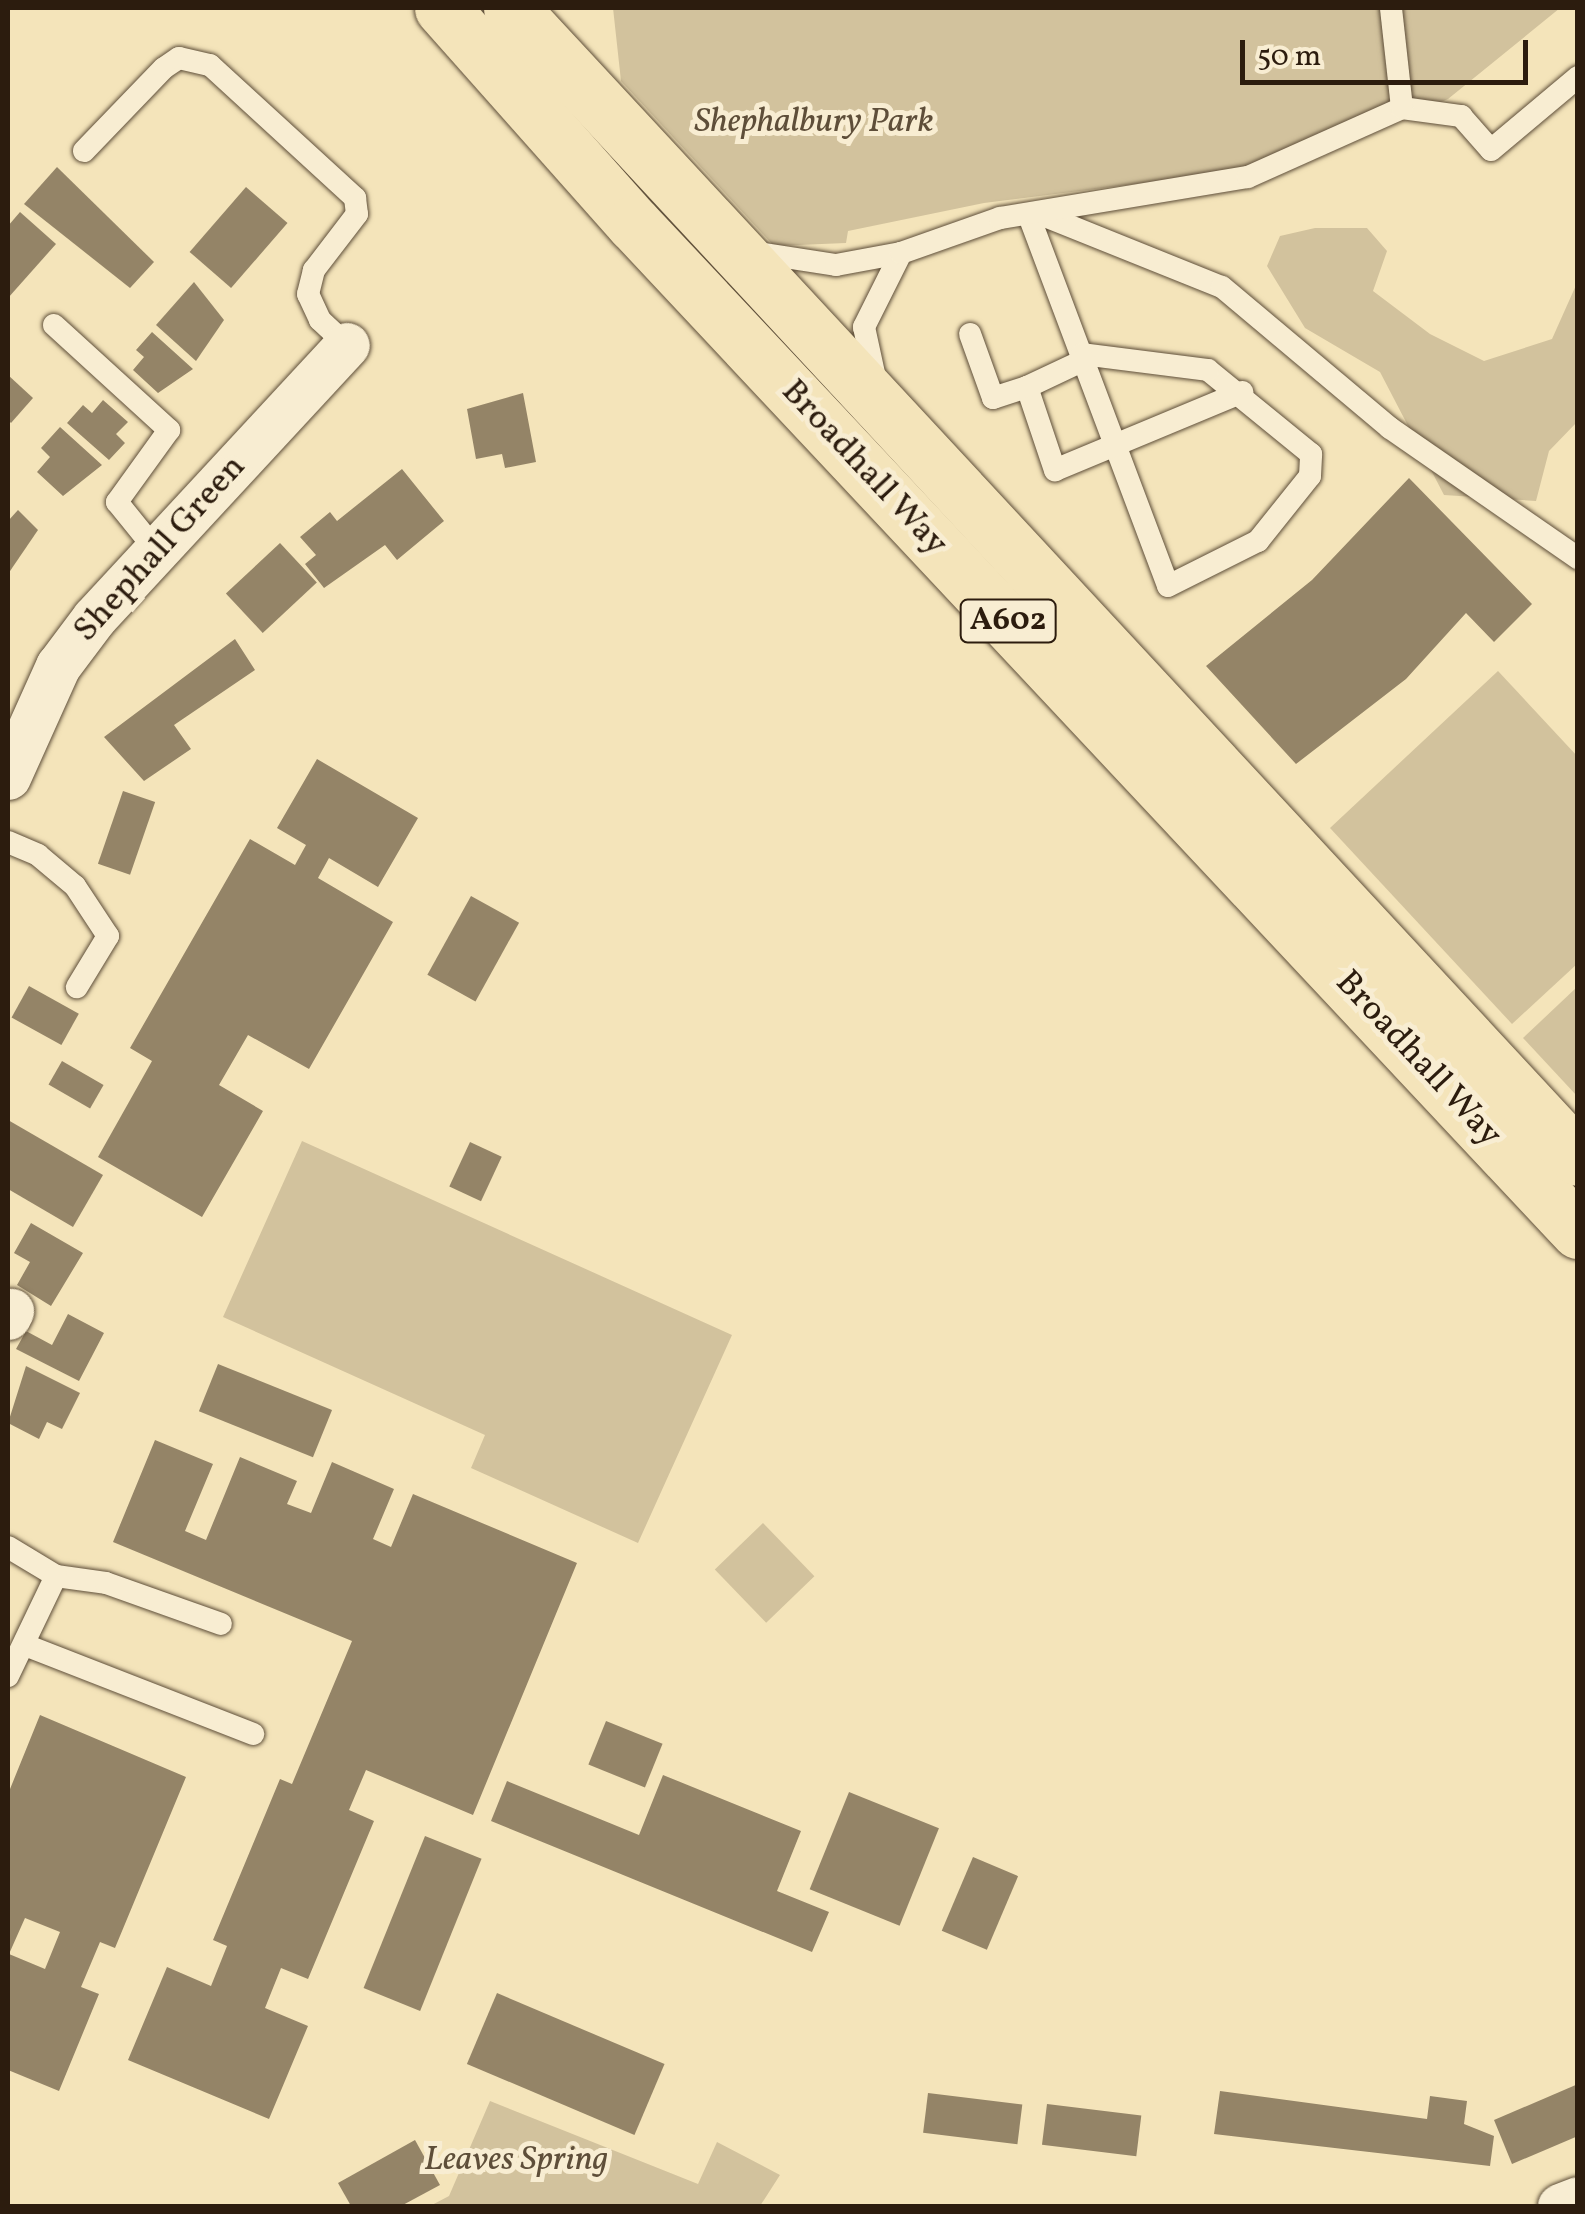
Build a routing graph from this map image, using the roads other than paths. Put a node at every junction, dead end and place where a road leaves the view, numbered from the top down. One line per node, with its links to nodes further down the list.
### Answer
1 (442, 8): 24 (highway, Broadhall Way / A602)
2 (511, 8): 8 (highway, Broadhall Way / A602)
3 (1391, 8): 5 (lane)
4 (1578, 77): 5 (lane)
5 (1402, 108): 7 (lane)
6 (84, 151): 12 (lane)
7 (1034, 215): 9 (lane); 13 (lane); 19 (lane)
8 (738, 250): 9 (lane); 16 (highway, Broadhall Way / A602)
9 (901, 253): 16 (lane)
10 (54, 325): 18 (lane)
11 (970, 334): 14 (lane)
12 (347, 344): 18 (street, Shephall Green)
13 (1083, 357): 14 (lane); 15 (lane); 17 (lane)
14 (1027, 386): 17 (lane)
15 (1242, 392): 17 (lane); 17 (lane)
16 (890, 416): 23 (highway, Broadhall Way / A602)
17 (1115, 446)
18 (154, 548): 20 (street, Shephall Green)
19 (1578, 558)
20 (8, 778)
21 (8, 842): 22 (lane)
22 (77, 987)
23 (1578, 1158)
24 (1578, 1232)
25 (8, 1547): 26 (lane)
26 (56, 1576): 27 (lane); 28 (lane)
27 (221, 1624)
28 (25, 1644): 29 (lane); 30 (lane)
29 (8, 1676)
30 (253, 1734)
31 (1578, 2199): 32 (street)
32 (1560, 2206)

